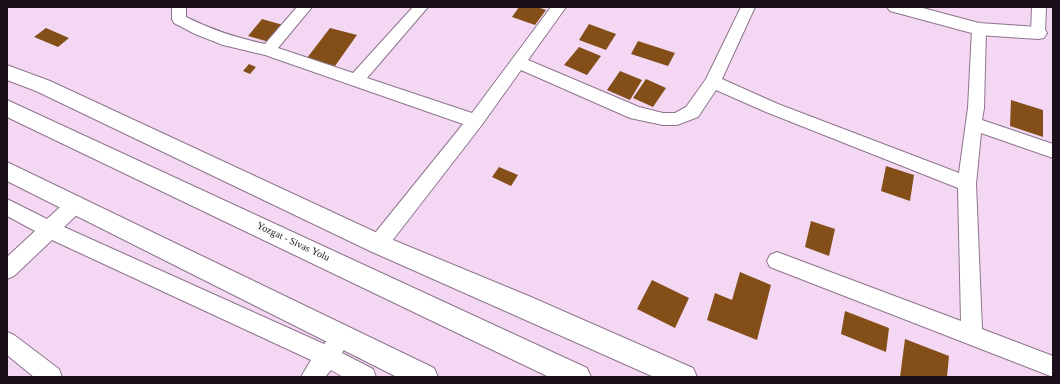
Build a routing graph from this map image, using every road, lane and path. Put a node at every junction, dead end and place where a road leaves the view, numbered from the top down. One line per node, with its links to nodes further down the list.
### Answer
1 (179, 7): 11 (street)
2 (305, 7): 11 (street)
3 (421, 7): 14 (street)
4 (559, 7): 12 (street)
5 (748, 7): 15 (street)
6 (896, 7): 9 (main road)
7 (933, 7): 10 (main road)
8 (1039, 7): 10 (street)
9 (979, 28): 10 (main road); 18 (street)
10 (1045, 35)
11 (268, 50): 14 (street)
12 (517, 62): 15 (street); 17 (street)
13 (7, 72): 25 (main road)
14 (356, 80): 17 (street)
15 (713, 82): 21 (street)
16 (7, 108): 37 (main road, Yozgat - Sivas Yolu)
17 (475, 121): 25 (street)
18 (973, 124): 19 (street); 21 (street)
19 (1053, 151)
20 (7, 171): 22 (main road)
21 (967, 184): 28 (street)
22 (76, 204): 24 (street); 29 (main road)
23 (7, 207): 24 (street)
24 (50, 230): 27 (street); 31 (street)
25 (378, 244): 38 (main road)
26 (777, 261): 28 (street)
27 (7, 270)
28 (972, 334): 32 (street)
29 (344, 336): 31 (street); 36 (main road)
30 (7, 342): 33 (street)
31 (326, 356): 34 (street); 35 (street)
32 (1053, 367)
33 (51, 377)
34 (312, 377)
35 (365, 377)
36 (425, 377)
37 (578, 377)
38 (684, 377)

